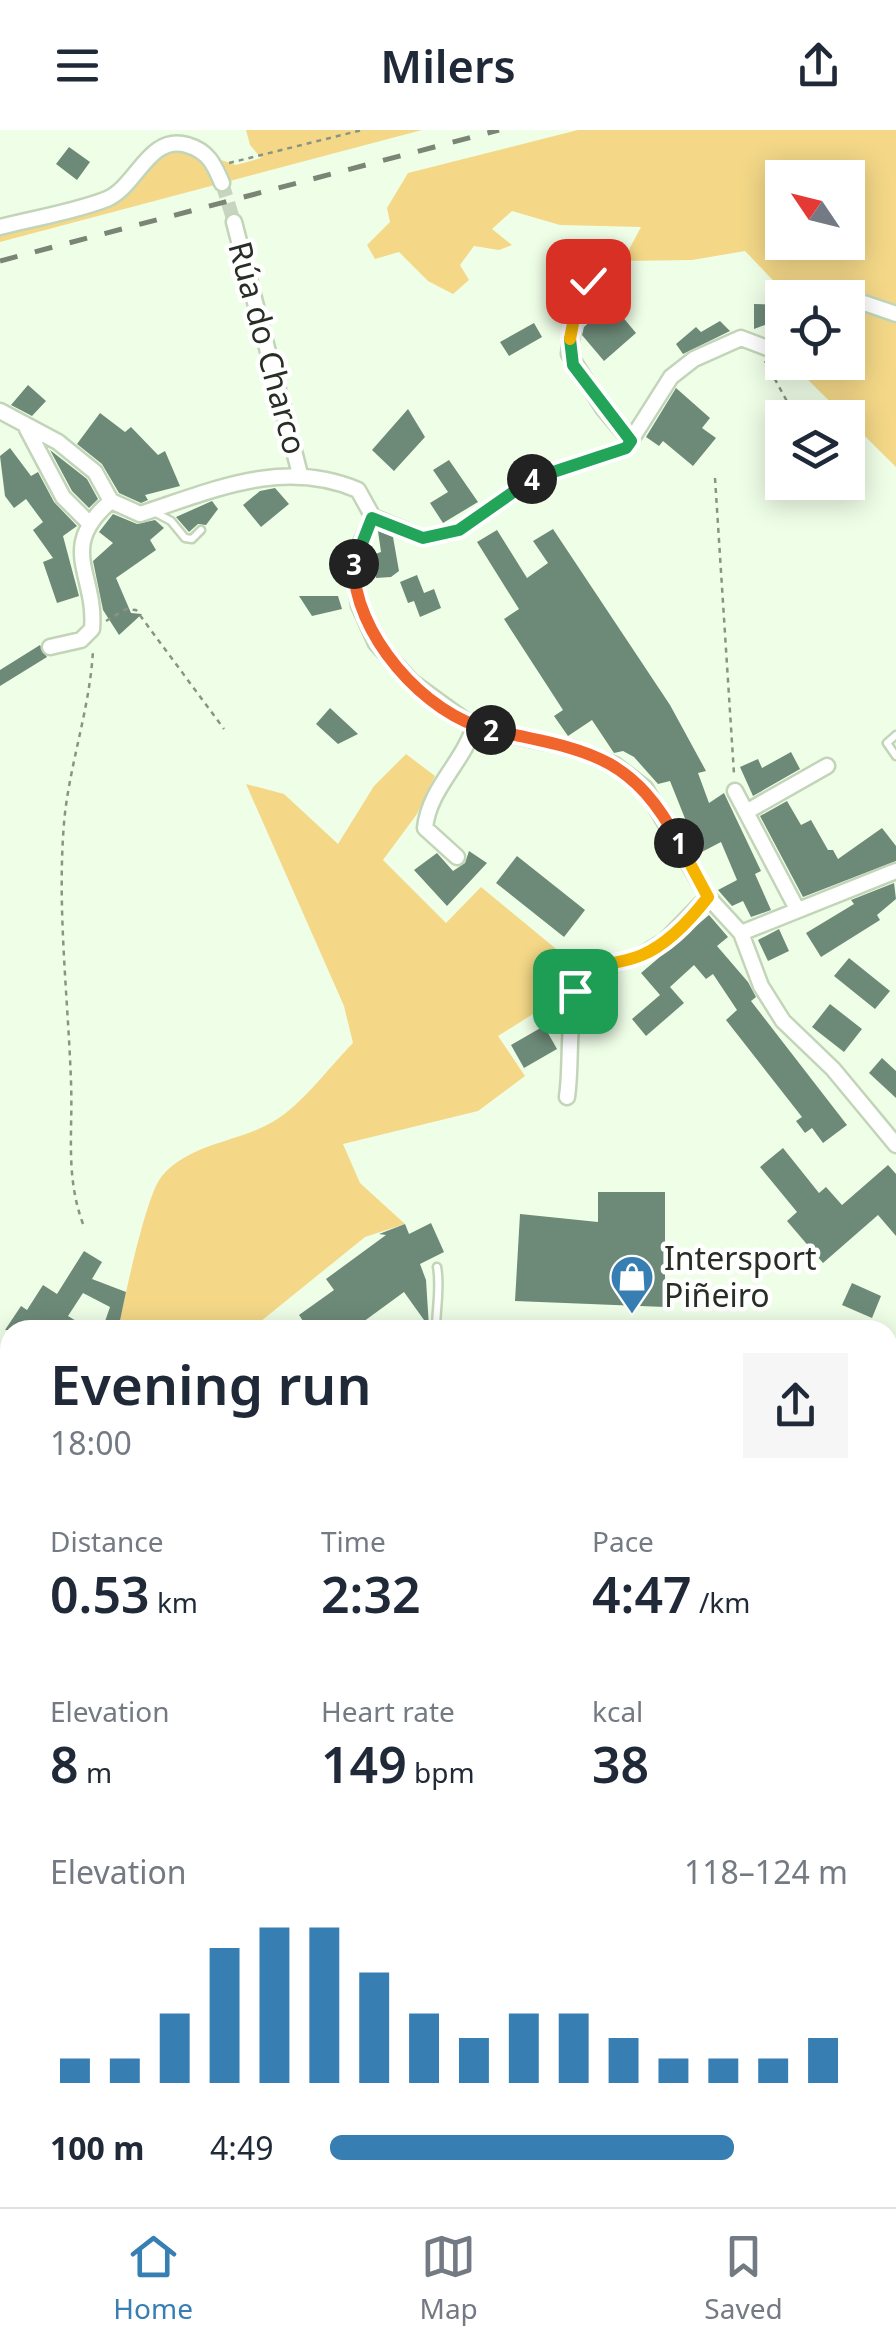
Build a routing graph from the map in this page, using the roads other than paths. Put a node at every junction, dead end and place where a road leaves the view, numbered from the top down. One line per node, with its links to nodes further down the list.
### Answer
1 (222, 183): 3 (street)
2 (234, 222): 11 (street, Rúa do Charco)
3 (0, 227)
4 (592, 288): 10 (street)
5 (865, 303): 6 (street)
6 (896, 314)
7 (765, 347): 10 (street)
8 (0, 411): 9 (street)
9 (27, 428): 12 (street); 15 (street)
10 (631, 441): 14 (street)
11 (300, 474): 13 (street); 14 (street)
12 (111, 501): 13 (street); 15 (street)
13 (150, 510): 16 (lane)
14 (372, 518): 18 (street)
15 (88, 522): 17 (street)
16 (201, 530)
17 (50, 647)
18 (474, 727): 24 (street); 26 (street)
19 (896, 734): 20 (lane)
20 (896, 756)
21 (827, 766): 23 (street)
22 (735, 791): 23 (street)
23 (746, 812): 27 (street)
24 (457, 857)
25 (896, 871): 27 (street)
26 (708, 897): 28 (street); 29 (street)
27 (797, 909): 28 (street)
28 (741, 934): 30 (street)
29 (567, 1097)
30 (896, 1144)
31 (437, 1266): 32 (lane)
32 (436, 1320)

